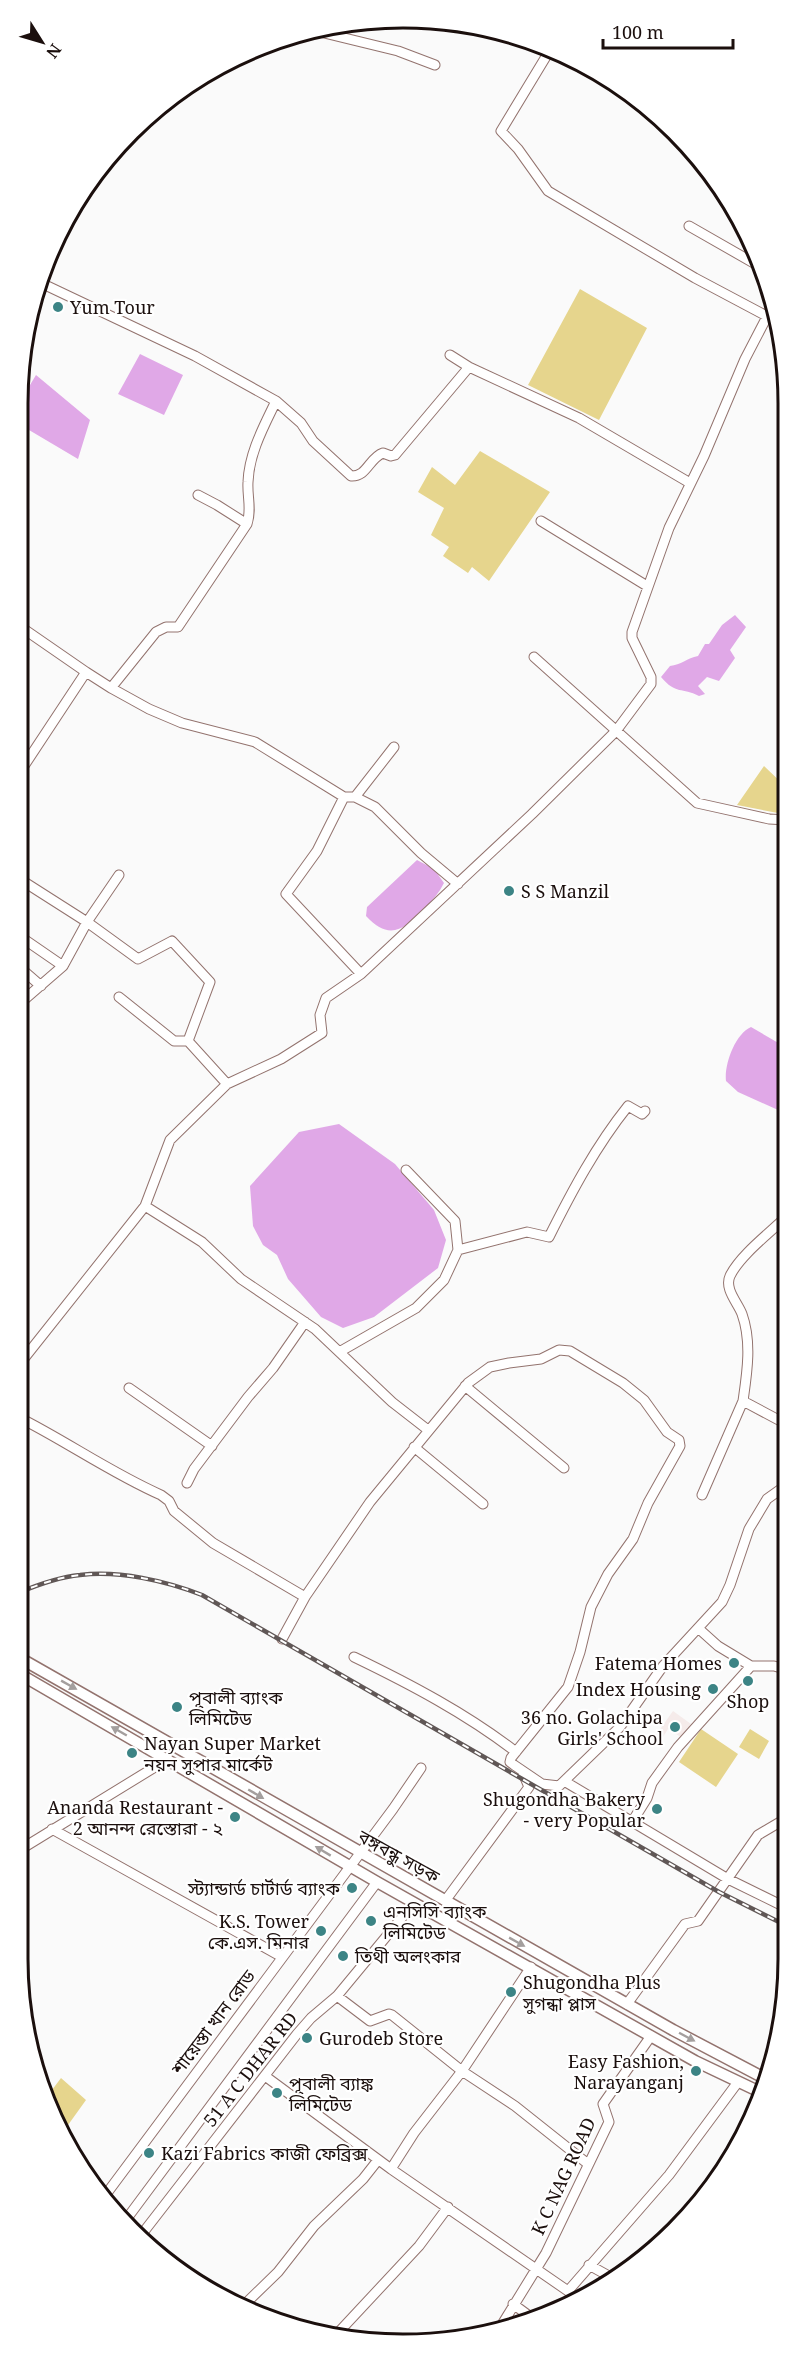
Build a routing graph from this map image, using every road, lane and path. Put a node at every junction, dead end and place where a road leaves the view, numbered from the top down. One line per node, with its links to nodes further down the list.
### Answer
1 (334, 35): 3 (street)
2 (546, 57): 7 (street)
3 (435, 65)
4 (689, 226): 5 (street)
5 (750, 261)
6 (47, 286): 11 (street)
7 (767, 313)
8 (769, 320): 12 (street)
9 (450, 355): 10 (street)
10 (469, 367): 11 (street); 12 (street)
11 (276, 401): 15 (street)
12 (690, 483): 16 (street)
13 (198, 495): 15 (street)
14 (541, 521): 16 (street)
15 (247, 524): 20 (street)
16 (647, 586): 21 (street)
17 (28, 632): 19 (street)
18 (534, 657): 21 (street)
19 (86, 672): 20 (street); 23 (street)
20 (111, 688): 25 (street)
21 (616, 731): 26 (street); 29 (street)
22 (394, 747): 24 (street)
23 (28, 761)
24 (355, 796): 25 (street); 29 (street)
25 (344, 797): 33 (street)
26 (778, 820)
27 (119, 875): 30 (street)
28 (28, 884): 30 (street)
29 (458, 884): 33 (street)
30 (87, 922): 32 (street); 38 (street)
31 (28, 942): 32 (street)
32 (63, 966): 35 (street)
33 (361, 974): 39 (street)
34 (28, 975): 35 (street)
35 (41, 986): 36 (street)
36 (28, 997)
37 (119, 997): 38 (street)
38 (188, 1041): 39 (street)
39 (227, 1084): 42 (street)
40 (645, 1111): 44 (street)
41 (406, 1170): 44 (street)
42 (145, 1206): 45 (street); 47 (street)
43 (778, 1225): 50 (street)
44 (458, 1250): 46 (street)
45 (305, 1322): 46 (street); 54 (street)
46 (341, 1351): 53 (street)
47 (28, 1353)
48 (465, 1386): 53 (street); 56 (street); 69 (street)
49 (129, 1388): 54 (street)
50 (743, 1401): 51 (street); 59 (street)
51 (778, 1420)
52 (28, 1422): 61 (street)
53 (428, 1430): 55 (street)
54 (212, 1446): 57 (street)
55 (414, 1447): 60 (street); 61 (street)
56 (564, 1468)
57 (187, 1483)
58 (778, 1491): 62 (street)
59 (702, 1495)
60 (483, 1504)
61 (305, 1598): 63 (street)
62 (698, 1628): 66 (street); 73 (street)
63 (282, 1640)
64 (354, 1657): 69 (street)
65 (28, 1663): 78 (main road, বঙ্গবন্ধু সড়ক, one-way to 78)
66 (752, 1666): 67 (street); 74 (street)
67 (778, 1667)
68 (28, 1679): 70 (main road, বঙ্গবন্ধু সড়ক, one-way to 68)
69 (516, 1752): 72 (street)
70 (168, 1759): 76 (street); 79 (main road, বঙ্গবন্ধু সড়ক, one-way to 70)
71 (421, 1768): 78 (street, শায়েস্তা খান রোড)
72 (522, 1770): 73 (street); 82 (street)
73 (564, 1781): 74 (street)
74 (632, 1822): 80 (street)
75 (778, 1822): 80 (street)
76 (52, 1829): 77 (street); 85 (street)
77 (28, 1845)
78 (360, 1853): 79 (street, শায়েস্তা খান রোড); 82 (main road, বঙ্গবন্ধু সড়ক)
79 (349, 1866): 81 (main road, বঙ্গবন্ধু সড়ক); 85 (street, শায়েস্তা খান রোড)
80 (728, 1879): 84 (street); 88 (street)
81 (376, 1882): 83 (main road, বঙ্গবন্ধু সড়ক); 100 (street)
82 (445, 1901): 88 (main road, বঙ্গবন্ধু সড়ক, one-way to 88)
83 (414, 1903): 86 (main road, বঙ্গবন্ধু সড়ক); 87 (street, 51 A C DHAR RD)
84 (778, 1904)
85 (282, 1957): 98 (street, শায়েস্তা খান রোড)
86 (531, 1967): 89 (main road, বঙ্গবন্ধু সড়ক); 90 (street)
87 (337, 1996): 90 (street); 91 (street, 51 A C DHAR RD)
88 (627, 2004): 92 (main road, বঙ্গবন্ধু সড়ক, one-way to 92)
89 (651, 2036): 93 (main road, বঙ্গবন্ধু সড়ক); 96 (street, K C NAG ROAD)
90 (462, 2071): 96 (street); 97 (street)
91 (265, 2076): 95 (street); 101 (street, 51 A C DHAR RD)
92 (760, 2076)
93 (738, 2082): 94 (main road, বঙ্গবন্ধু সড়ক); 102 (street)
94 (755, 2090)
95 (378, 2160): 97 (street); 105 (street)
96 (588, 2164): 103 (street, K C NAG ROAD)
97 (391, 2169): 99 (street)
98 (109, 2190)
99 (448, 2207): 103 (street); 109 (street)
100 (130, 2215)
101 (145, 2230)
102 (589, 2265): 103 (street); 104 (street)
103 (535, 2269): 106 (street, K C NAG ROAD)
104 (605, 2274)
105 (249, 2300)
106 (513, 2304): 107 (street); 108 (street, K C NAG ROAD)
107 (526, 2313)
108 (504, 2320)
109 (343, 2328)

